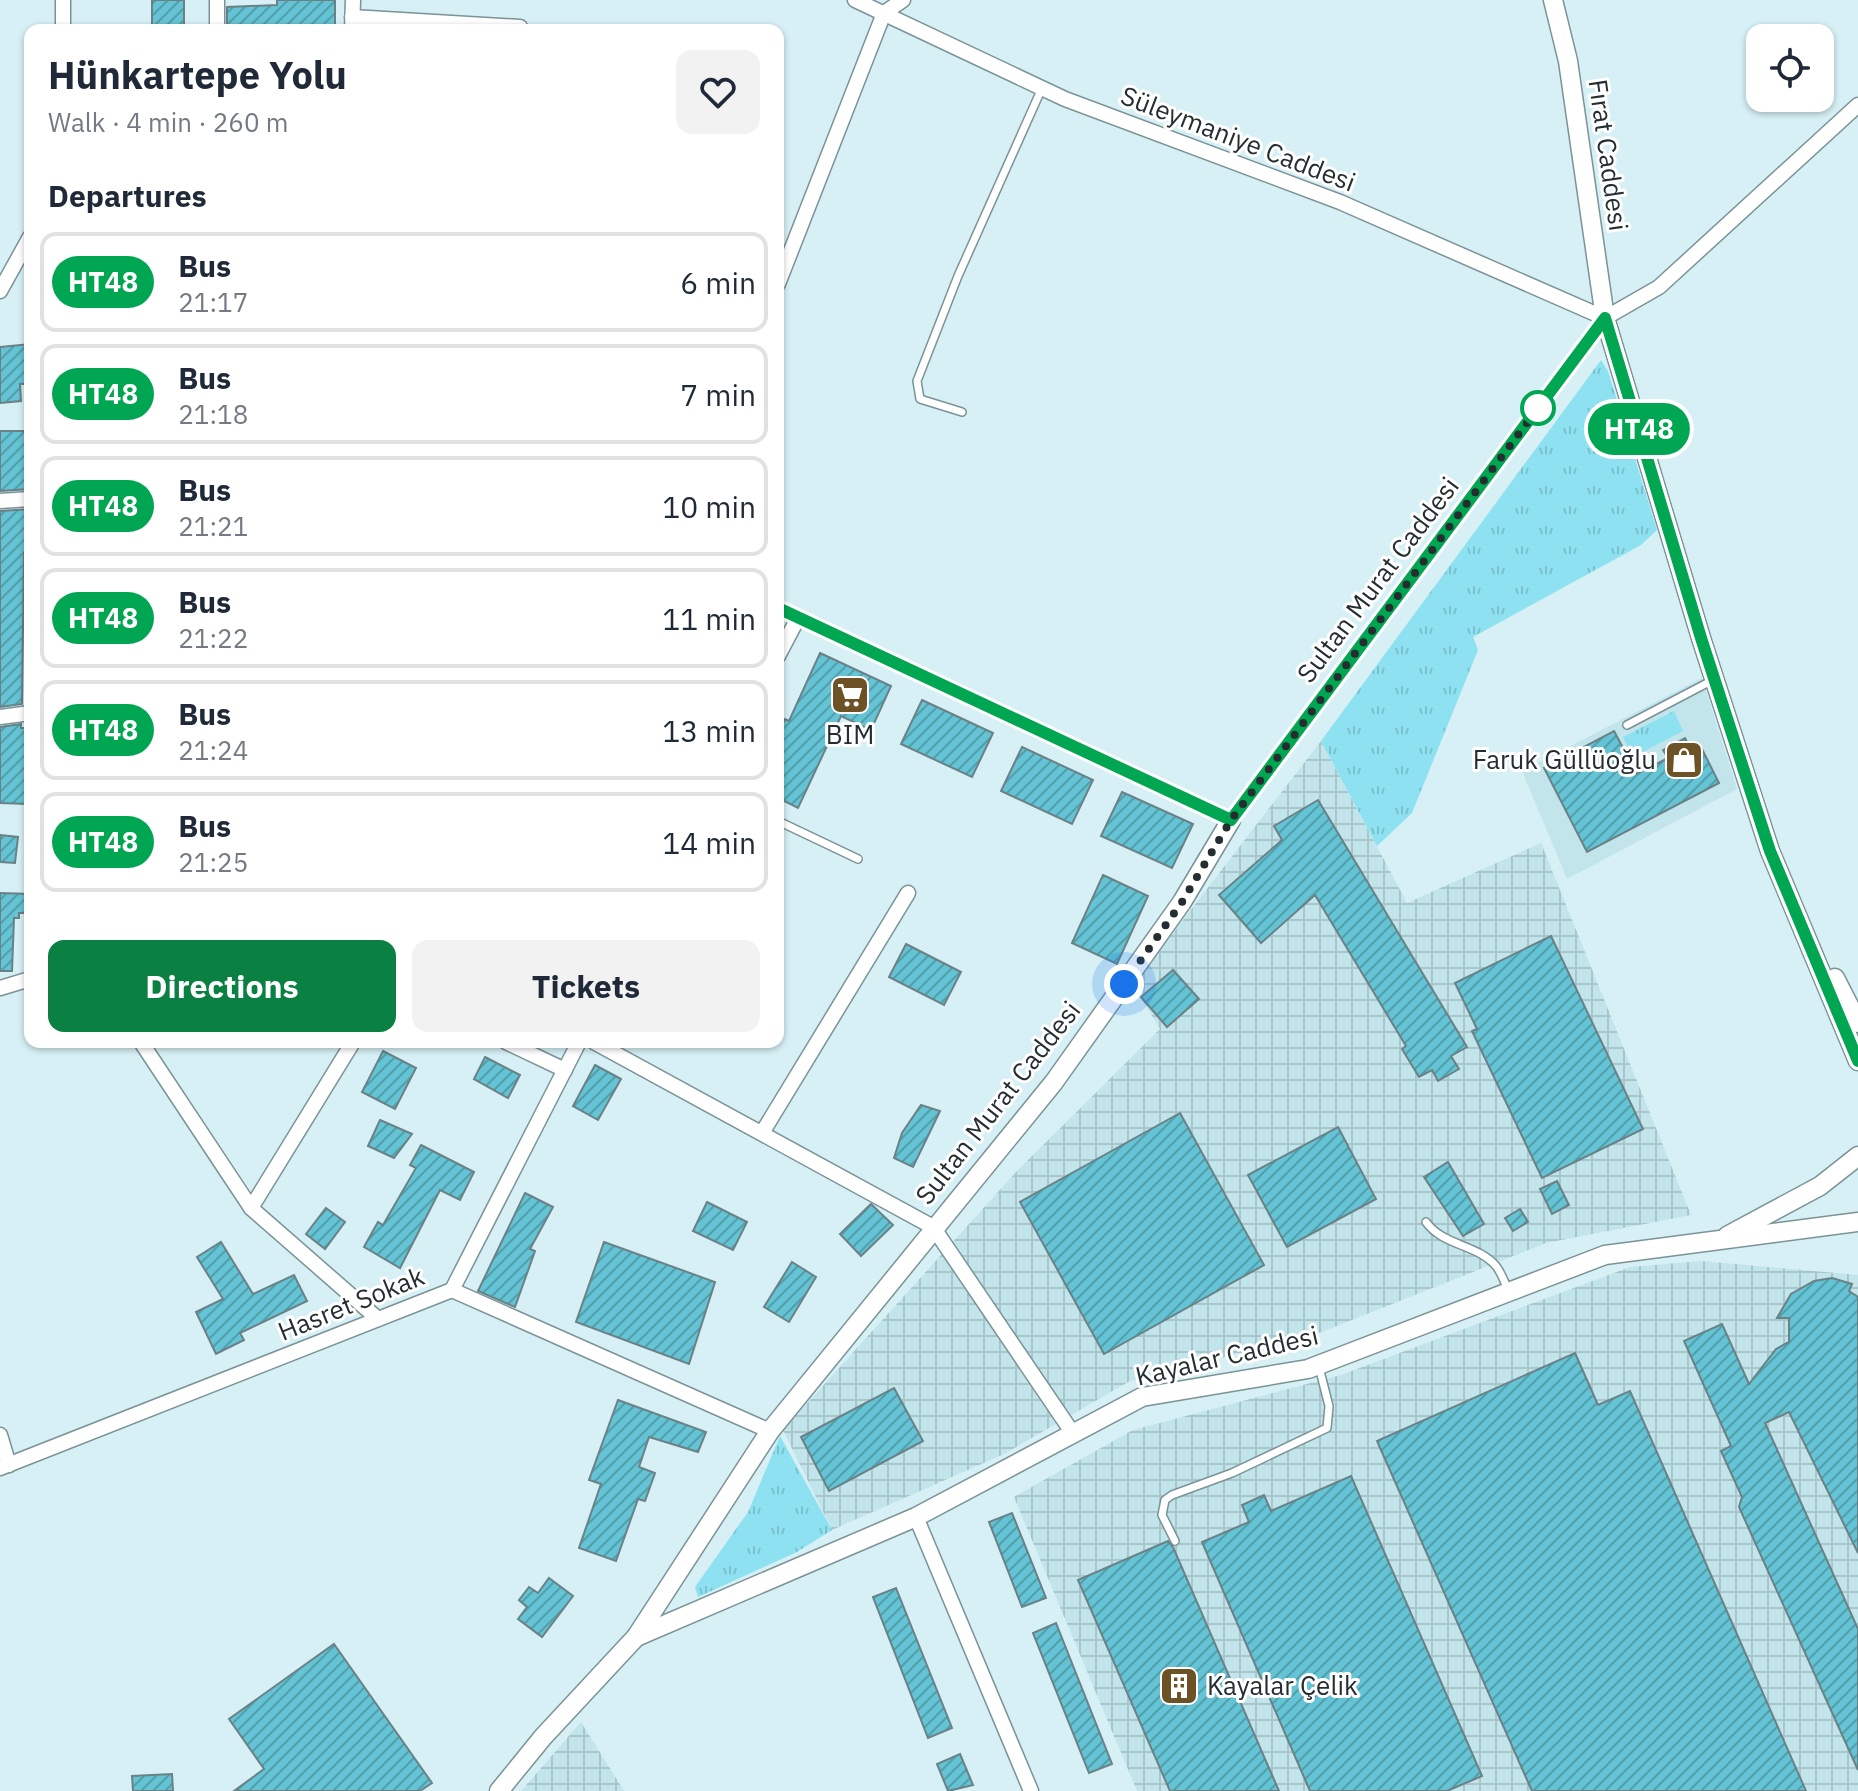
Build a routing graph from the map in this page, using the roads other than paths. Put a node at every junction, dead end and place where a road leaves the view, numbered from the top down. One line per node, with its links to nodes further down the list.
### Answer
1 (63, 0): 8 (street)
2 (217, 0): 9 (street)
3 (353, 0): 10 (street)
4 (855, 0): 7 (street, Süleymaniye Caddesi)
5 (903, 0): 7 (street)
6 (1553, 0): 16 (street, Fırat Caddesi)
7 (884, 13): 11 (street, Süleymaniye Caddesi); 14 (street)
8 (63, 24)
9 (217, 24)
10 (352, 24)
11 (1042, 88): 16 (street, Süleymaniye Caddesi); 17 (lane)
12 (1858, 105): 16 (street)
13 (24, 257): 15 (street)
14 (784, 269)
15 (0, 291)
16 (1605, 318): 23 (street, Fırat Caddesi); 27 (street, Sultan Murat Caddesi)
17 (962, 412)
18 (24, 499): 19 (street)
19 (0, 501)
20 (784, 611): 21 (street)
21 (798, 618): 22 (street); 27 (street)
22 (784, 645)
23 (1715, 680): 26 (lane); 29 (street, Fırat Caddesi)
24 (24, 714): 25 (street)
25 (0, 717)
26 (1627, 725)
27 (1231, 820): 47 (street, Sultan Murat Caddesi)
28 (784, 824): 30 (lane)
29 (1770, 851): 34 (street); 40 (street)
30 (858, 859)
31 (908, 893): 42 (street)
32 (24, 981): 33 (street)
33 (0, 988)
34 (1858, 1023)
35 (145, 1048): 44 (street)
36 (349, 1048): 44 (street)
37 (519, 1048): 41 (street)
38 (576, 1048): 41 (street, Hasret Sokak)
39 (605, 1048): 42 (street)
40 (1858, 1061)
41 (565, 1070): 49 (street, Hasret Sokak)
42 (762, 1133): 47 (street)
43 (1858, 1156): 48 (street)
44 (251, 1208): 51 (street)
45 (1426, 1222): 50 (lane)
46 (1858, 1222): 48 (street, Kayalar Caddesi)
47 (933, 1227): 53 (street, Sultan Murat Caddesi); 55 (street)
48 (1718, 1241): 50 (street, Kayalar Caddesi)
49 (452, 1290): 51 (street, Hasret Sokak); 53 (street)
50 (1509, 1291): 52 (street, Kayalar Caddesi)
51 (378, 1319): 56 (street, Hasret Sokak)
52 (1319, 1365): 55 (street, Kayalar Caddesi); 58 (lane)
53 (770, 1431): 59 (street, Sultan Murat Caddesi)
54 (0, 1435): 56 (street)
55 (1074, 1435): 57 (street, Kayalar Caddesi)
56 (5, 1467)
57 (916, 1517): 59 (street, Kayalar Caddesi); 61 (street)
58 (1175, 1541)
59 (636, 1637): 60 (street, Sultan Murat Caddesi)
60 (499, 1791)
61 (1031, 1791)

